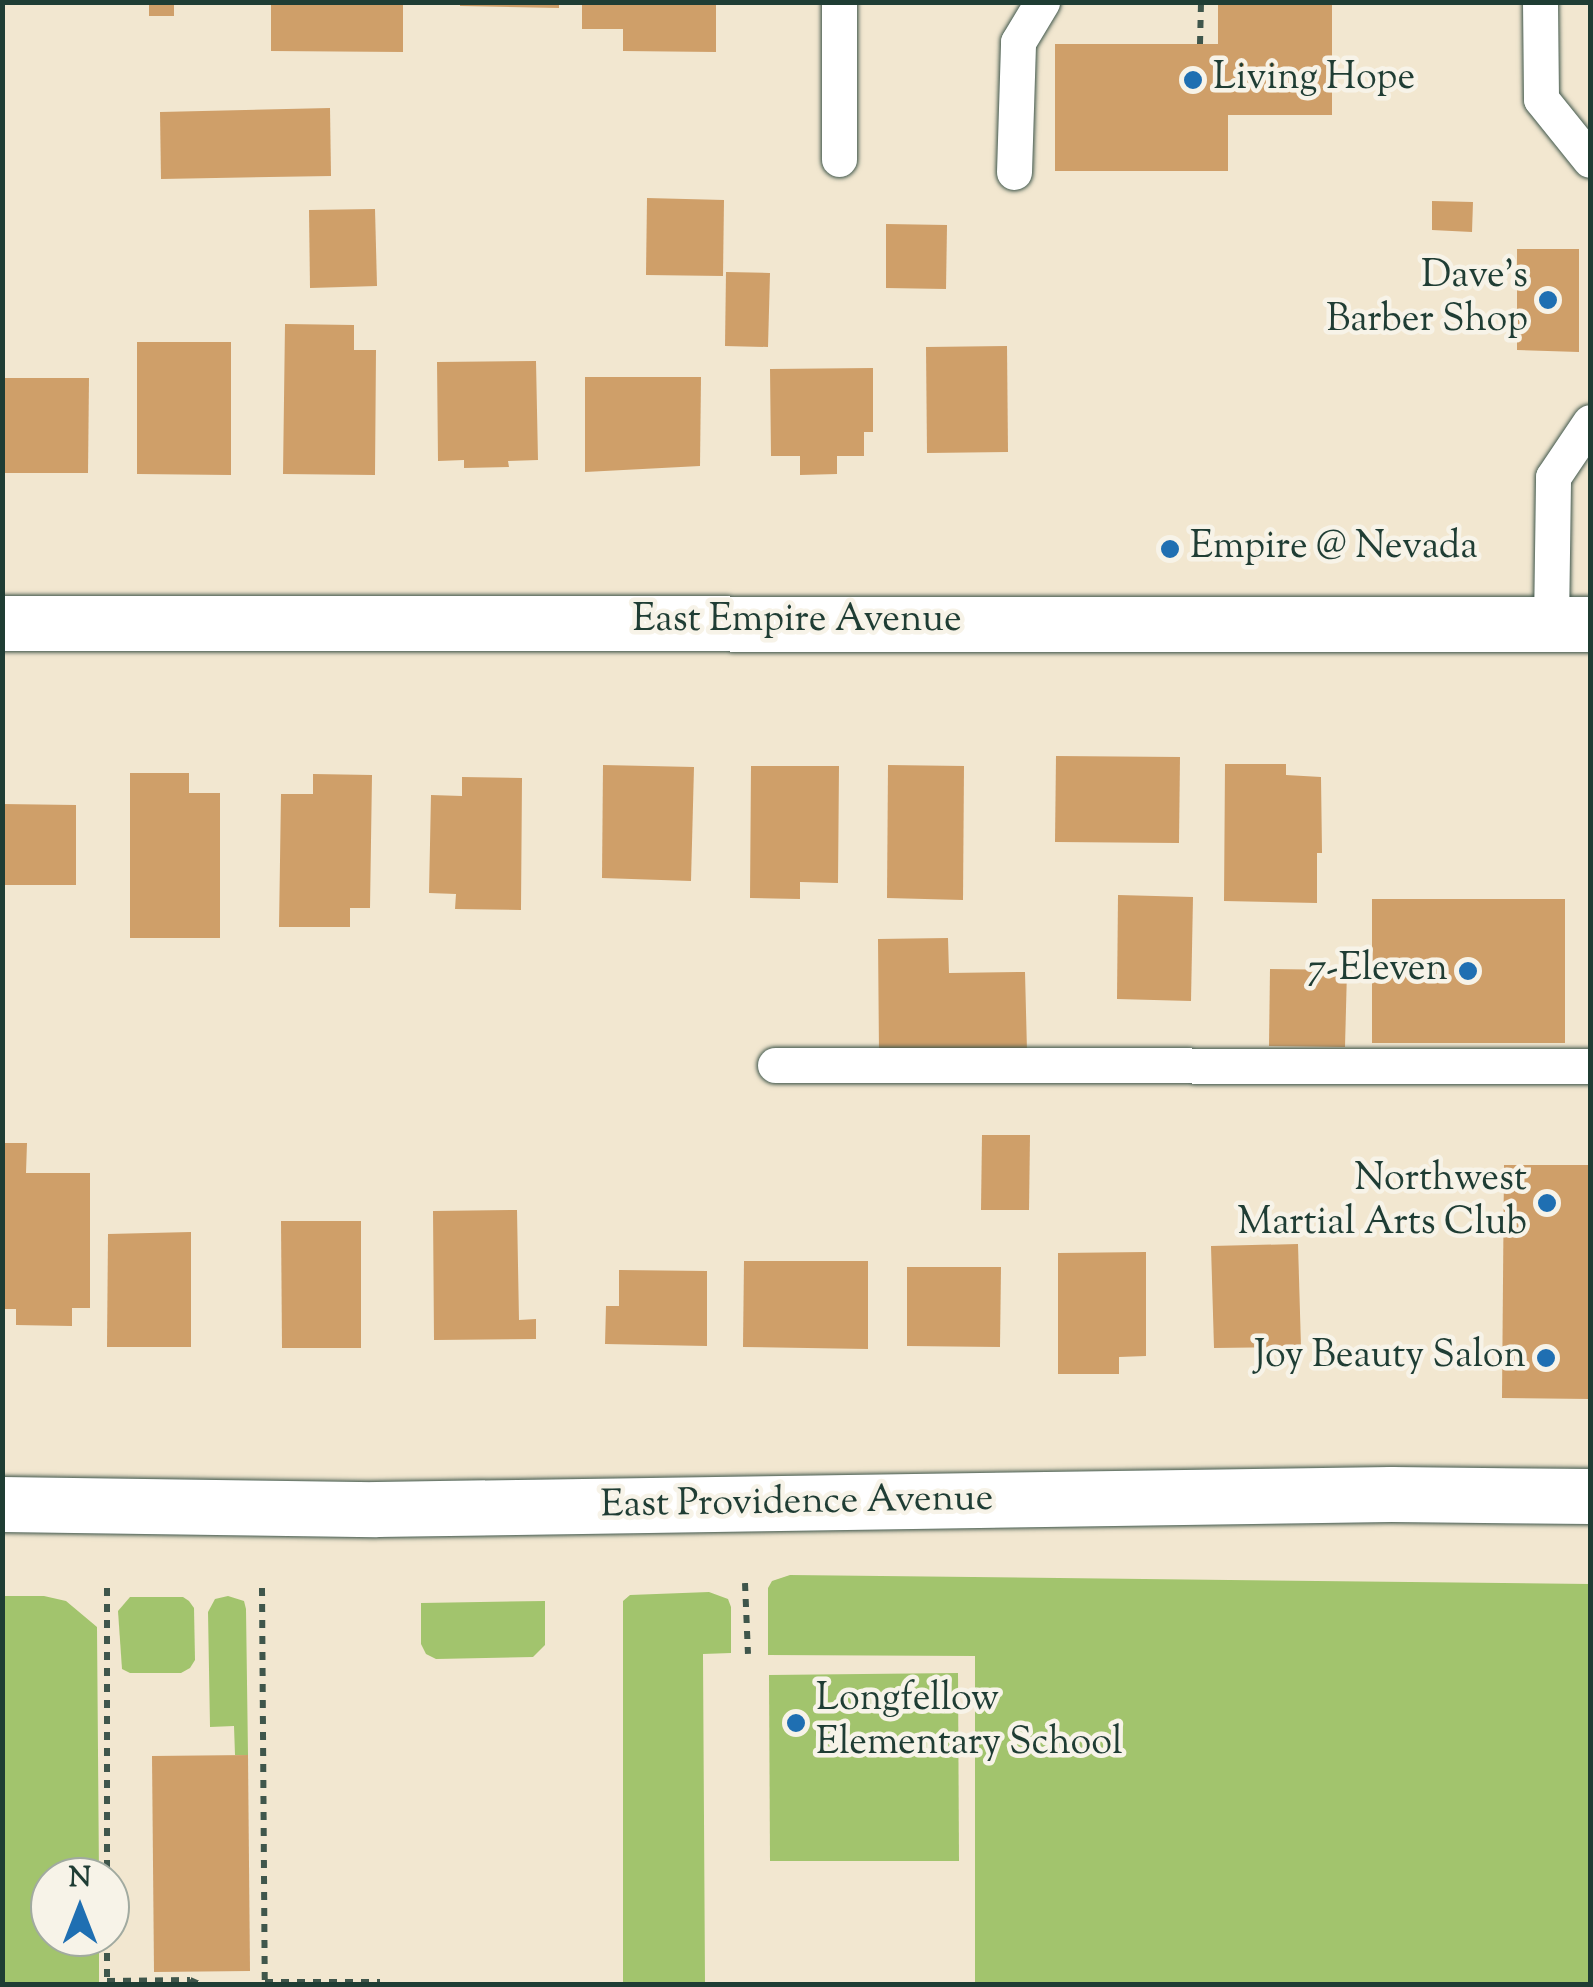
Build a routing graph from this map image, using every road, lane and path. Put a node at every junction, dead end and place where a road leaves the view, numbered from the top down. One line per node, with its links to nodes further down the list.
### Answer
1 (839, 2): 6 (lane)
2 (1042, 2): 8 (lane)
3 (1200, 2): 5 (path)
4 (1540, 2): 7 (lane)
5 (1200, 44)
6 (838, 158)
7 (1590, 160)
8 (1014, 172)
9 (1590, 422): 11 (lane)
10 (2, 623): 11 (street, East Empire Avenue)
11 (1571, 624)
12 (775, 1064): 13 (lane)
13 (1590, 1066)
14 (1590, 1496): 15 (street, East Providence Avenue)
15 (2, 1504)
16 (745, 1583): 19 (path)
17 (107, 1588): 20 (path)
18 (262, 1588): 24 (path)
19 (748, 1654)
20 (107, 1857)
21 (107, 1957): 23 (path)
22 (380, 1982): 24 (path)
23 (107, 1983): 25 (path)
24 (265, 1983)
25 (199, 1984)

